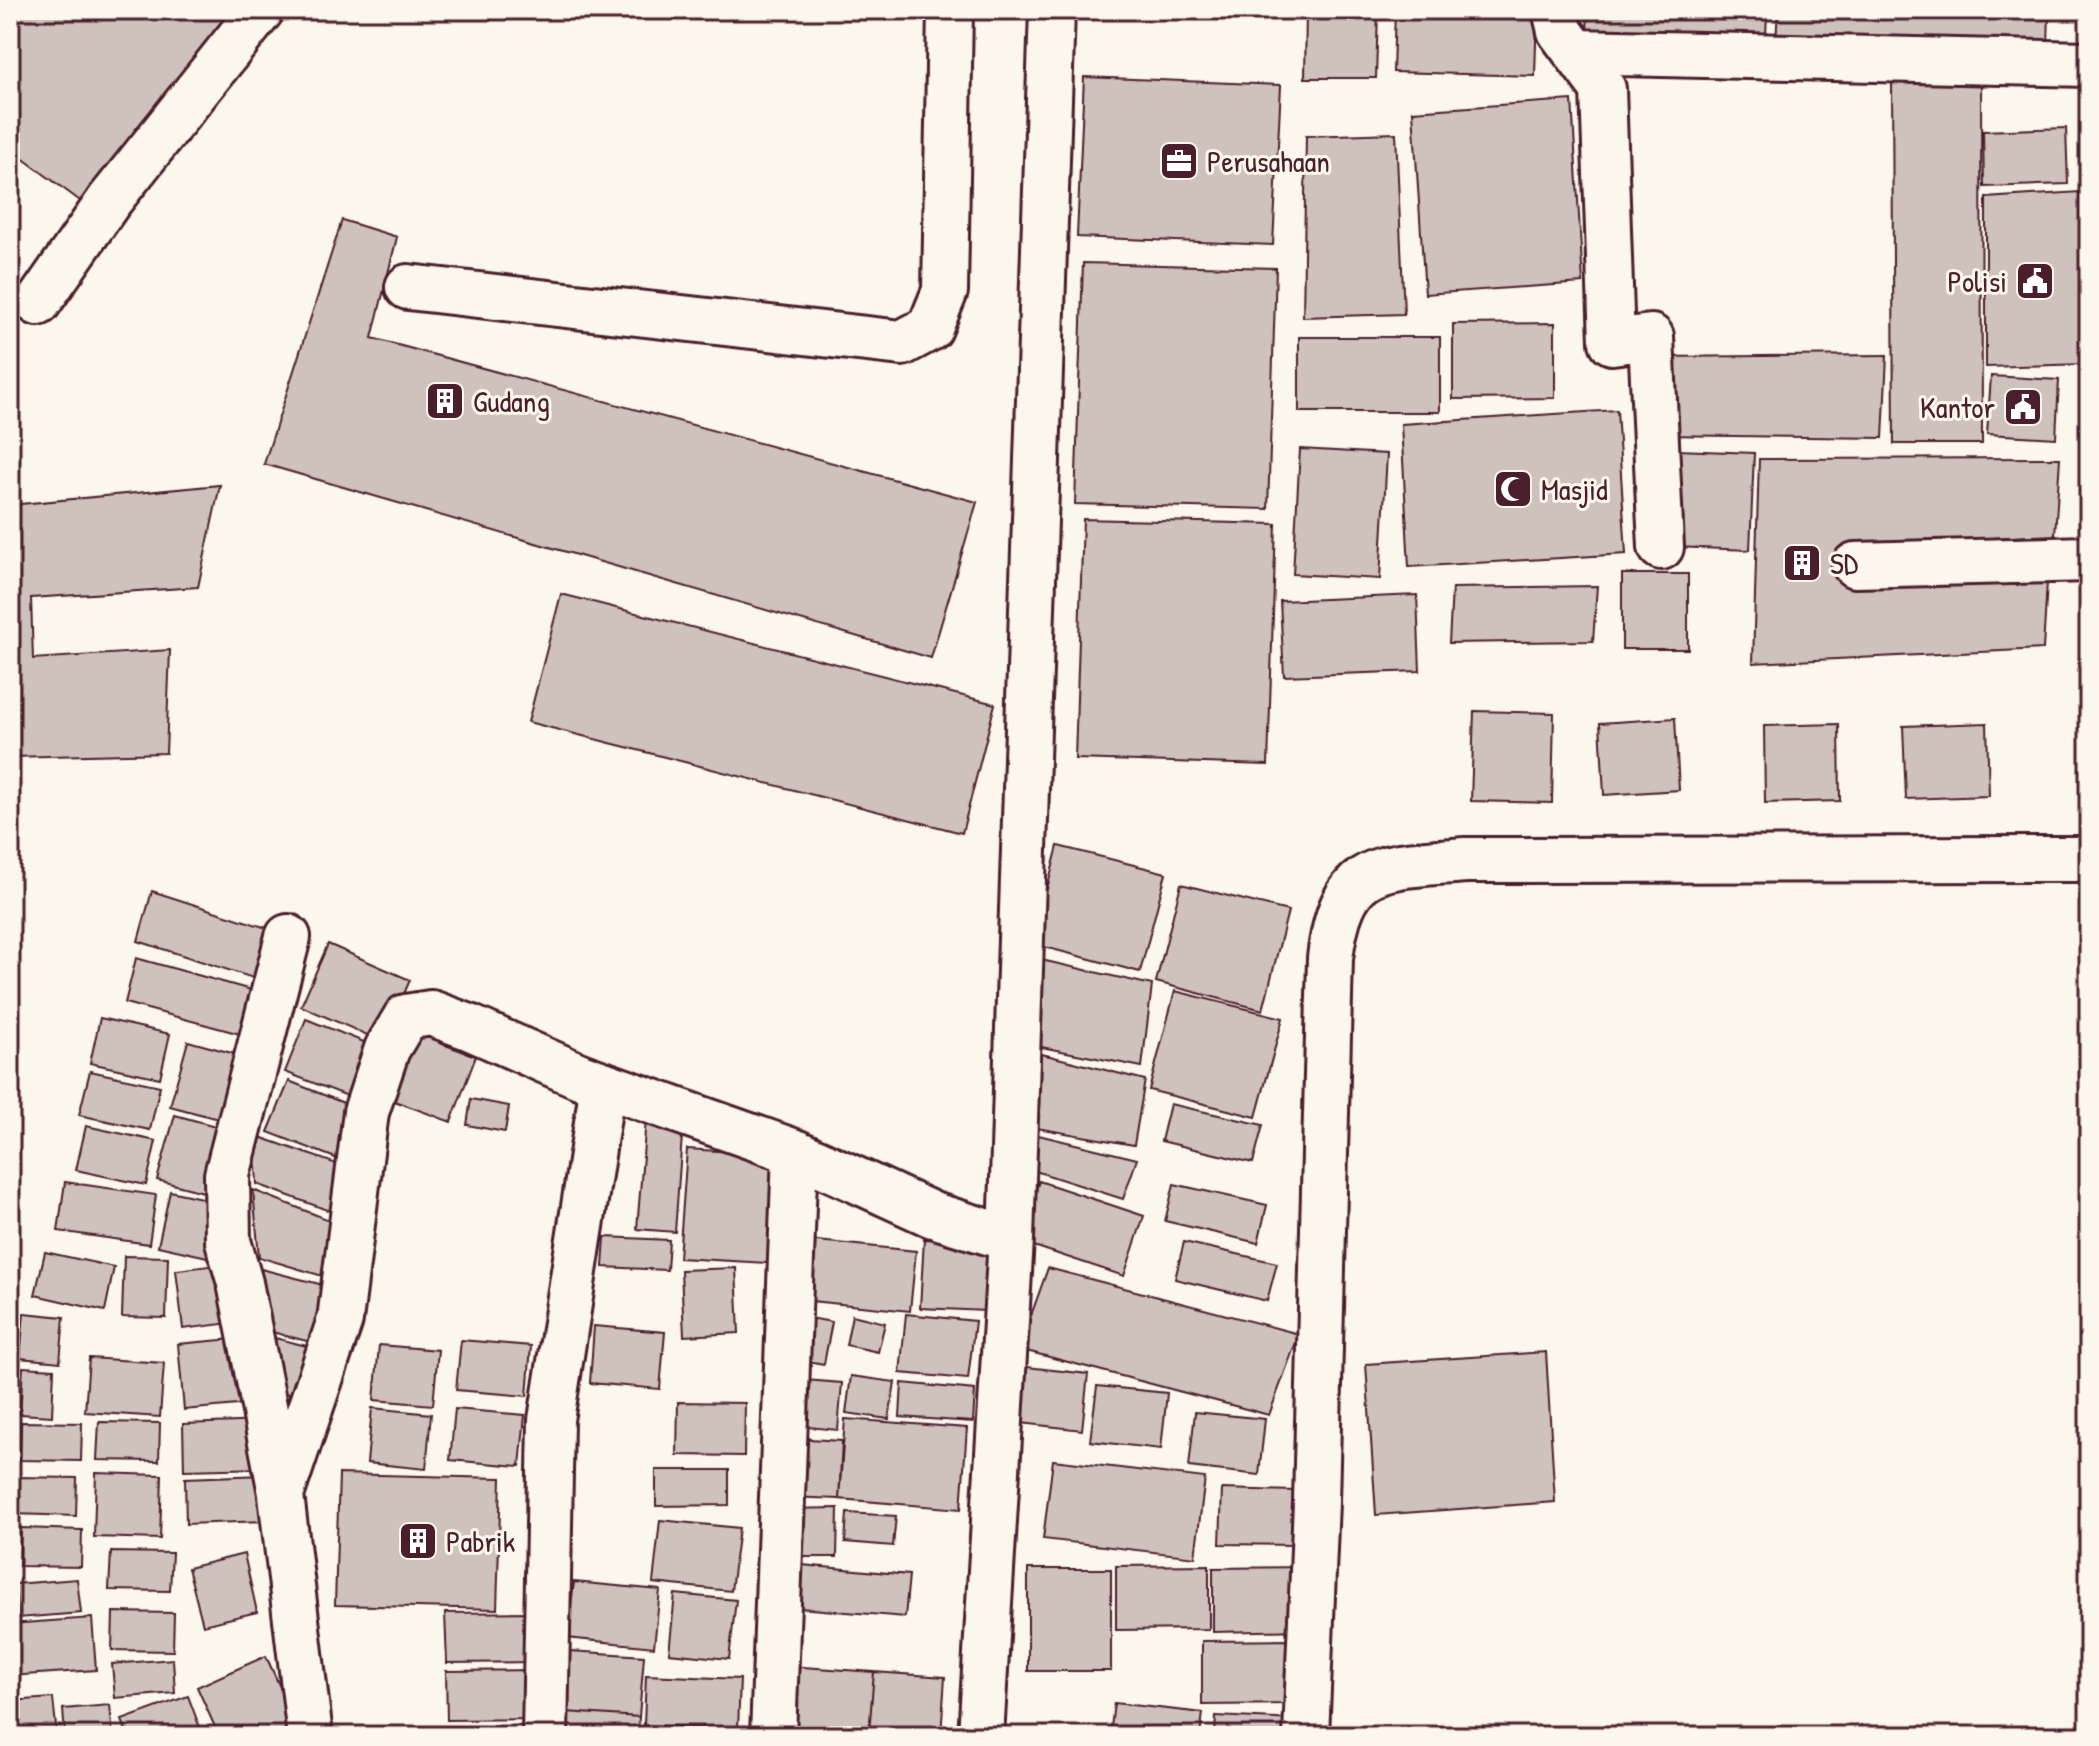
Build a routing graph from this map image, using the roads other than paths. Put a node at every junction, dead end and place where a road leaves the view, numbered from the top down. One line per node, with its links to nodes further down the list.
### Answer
1 (261, 10): 8 (street)
2 (950, 10): 7 (street)
3 (1052, 10): 16 (street)
4 (1555, 10): 5 (street)
5 (1576, 52): 6 (street); 9 (street)
6 (2089, 64)
7 (408, 287)
8 (38, 303)
9 (1661, 547)
10 (2089, 559): 11 (street)
11 (1855, 565)
12 (2089, 859): 22 (street)
13 (288, 937): 17 (street)
14 (603, 1084): 15 (street); 17 (street); 19 (street)
15 (795, 1152): 16 (street); 20 (street)
16 (1011, 1239): 21 (street)
17 (281, 1495): 18 (street)
18 (310, 1736)
19 (545, 1736)
20 (773, 1736)
21 (981, 1736)
22 (1306, 1736)

